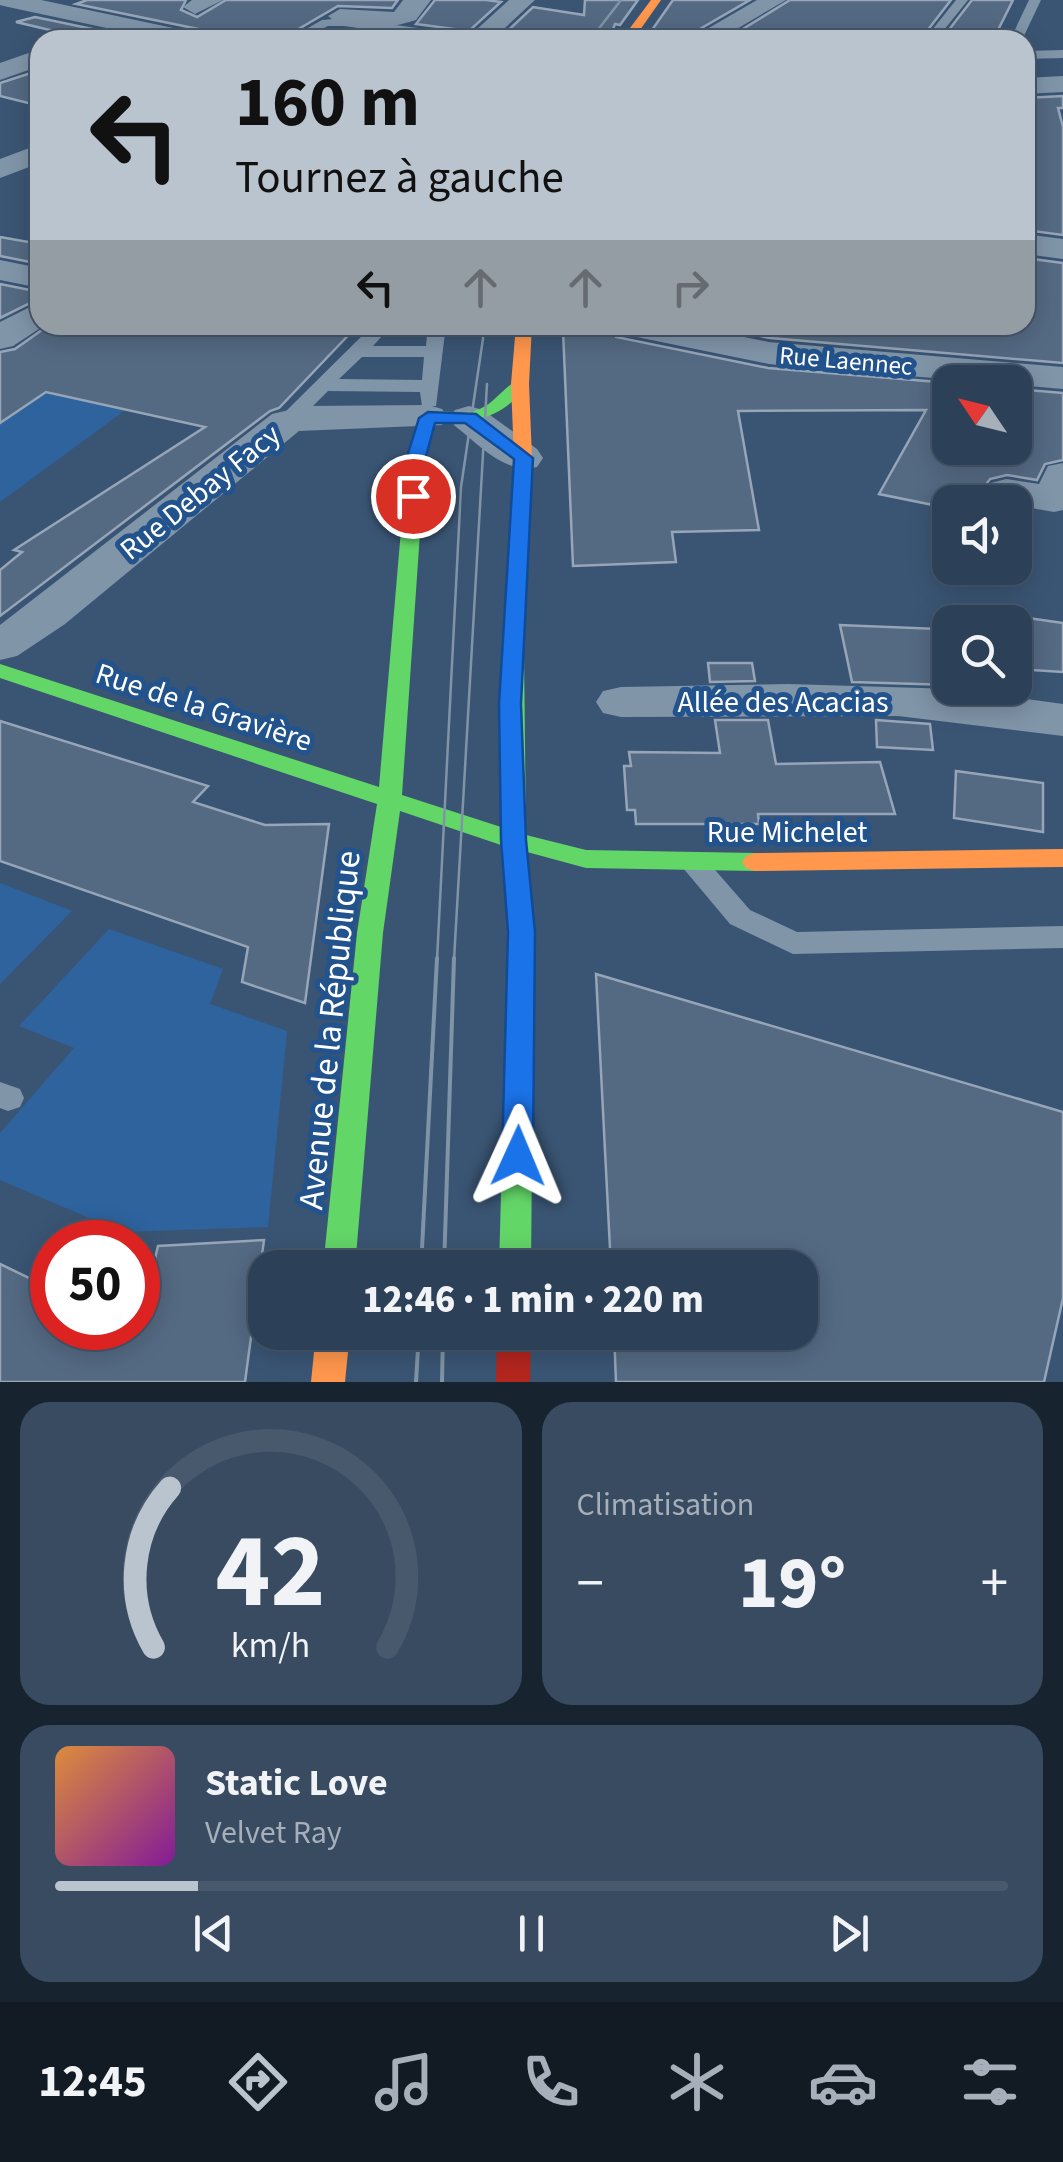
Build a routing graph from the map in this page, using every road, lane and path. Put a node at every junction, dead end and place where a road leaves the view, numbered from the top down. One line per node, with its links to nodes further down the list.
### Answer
1 (8, 0): 10 (street)
2 (96, 0): 12 (street)
3 (521, 0): 19 (street)
4 (656, 0): 20 (main road)
5 (774, 0): 21 (street)
6 (962, 0): 22 (lane)
7 (1035, 0): 23 (lane)
8 (409, 1): 11 (street)
9 (199, 5): 14 (street)
10 (36, 6): 12 (street); 13 (street)
11 (359, 8)
12 (61, 12): 14 (street)
13 (0, 17)
14 (138, 28): 15 (street); 16 (street)
15 (131, 30)
16 (148, 30)
17 (312, 30): 18 (lane)
18 (403, 30)
19 (488, 30)
20 (634, 30)
21 (719, 30)
22 (938, 30)
23 (1021, 30)
24 (1063, 54): 25 (lane)
25 (1035, 55)
26 (30, 60): 27 (street)
27 (4, 68): 28 (street)
28 (30, 72)
29 (1035, 87): 30 (street)
30 (1062, 89)
31 (1035, 245): 32 (street)
32 (1063, 249)
33 (0, 270): 34 (street)
34 (30, 276)
35 (30, 319): 40 (street)
36 (372, 335): 41 (lane)
37 (436, 335): 42 (lane)
38 (523, 335): 44 (main road)
39 (680, 335): 43 (street, Rue Laennec)
40 (0, 338)
41 (354, 351): 42 (lane); 45 (lane)
42 (434, 352): 46 (lane)
43 (1063, 378)
44 (520, 384): 46 (main road); 48 (main road)
45 (322, 385): 46 (lane); 47 (lane)
46 (443, 407): 47 (street, Rue Debay Facy); 48 (street); 55 (main road, Avenue de la République)
47 (286, 422): 51 (street, Rue Debay Facy)
48 (523, 458): 56 (main road)
49 (1063, 475): 50 (street)
50 (1032, 496)
51 (0, 646)
52 (0, 672): 55 (main road, Rue de la Gravière)
53 (621, 702): 54 (street, Allée des Acacias)
54 (1063, 720)
55 (390, 800): 56 (main road); 60 (main road, Avenue de la République)
56 (513, 840): 58 (main road, Rue Michelet); 61 (main road)
57 (1063, 858): 58 (main road, Rue Michelet)
58 (692, 862): 59 (lane)
59 (1063, 938)
60 (341, 1250)
61 (516, 1250)
62 (331, 1350): 64 (main road)
63 (514, 1350): 65 (main road)
64 (328, 1382)
65 (514, 1382)

